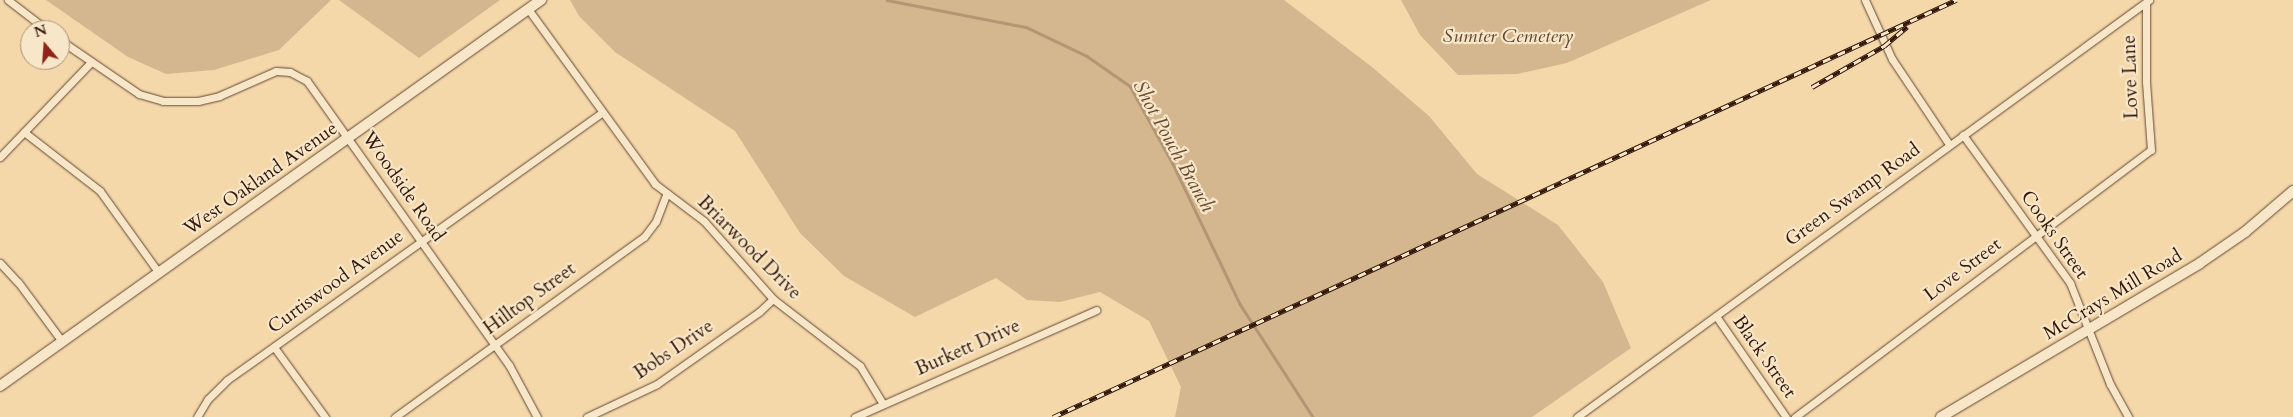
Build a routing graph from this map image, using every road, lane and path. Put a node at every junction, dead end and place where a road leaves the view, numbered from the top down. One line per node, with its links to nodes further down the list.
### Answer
1 (8, 0): 6 (street)
2 (541, 0): 5 (street, West Oakland Avenue)
3 (1865, 0): 13 (street)
4 (2147, 1): 11 (street, Green Swamp Road); 14 (street, Love Lane)
5 (528, 10): 9 (street, Briarwood Drive); 12 (street, West Oakland Avenue)
6 (34, 20)
7 (70, 47): 8 (street, Woodside Road)
8 (91, 62): 10 (street); 12 (street, Woodside Road)
9 (601, 113): 17 (street, Briarwood Drive); 19 (street, Curtiswood Avenue)
10 (24, 132): 15 (street); 21 (street)
11 (1963, 136): 13 (street, Green Swamp Road); 18 (street, Cooks Street)
12 (349, 138): 19 (street, Woodside Road); 21 (street, West Oakland Avenue)
13 (1949, 144): 24 (street, Green Swamp Road)
14 (2151, 150): 18 (street, Love Street)
15 (0, 157)
16 (2293, 191): 25 (street, McCrays Mill Road)
17 (666, 193): 22 (street, Briarwood Drive); 27 (street, Hilltop Street)
18 (2036, 235): 25 (street, Cooks Street); 39 (street, Love Street)
19 (421, 242): 27 (street, Woodside Road); 28 (street, Curtiswood Avenue)
20 (0, 263): 26 (street)
21 (159, 273): 26 (street, West Oakland Avenue)
22 (772, 299): 30 (street, Briarwood Drive); 35 (street, Bobs Drive)
23 (1096, 310): 30 (street, Burkett Drive)
24 (1716, 316): 37 (street, Green Swamp Road); 38 (street, Black Street)
25 (2090, 329): 40 (street, McCrays Mill Road); 41 (street, Cooks Street)
26 (62, 340): 29 (street, West Oakland Avenue)
27 (495, 344): 33 (street, Hilltop Street); 34 (street, Woodside Road)
28 (274, 347): 31 (street, Curtiswood Avenue); 32 (street)
29 (0, 386)
30 (883, 404): 36 (street, Burkett Drive)
31 (197, 417)
32 (325, 417)
33 (395, 417)
34 (537, 417)
35 (587, 417)
36 (855, 417)
37 (1577, 417)
38 (1786, 417)
39 (1795, 417)
40 (1942, 417)
41 (2128, 417)

